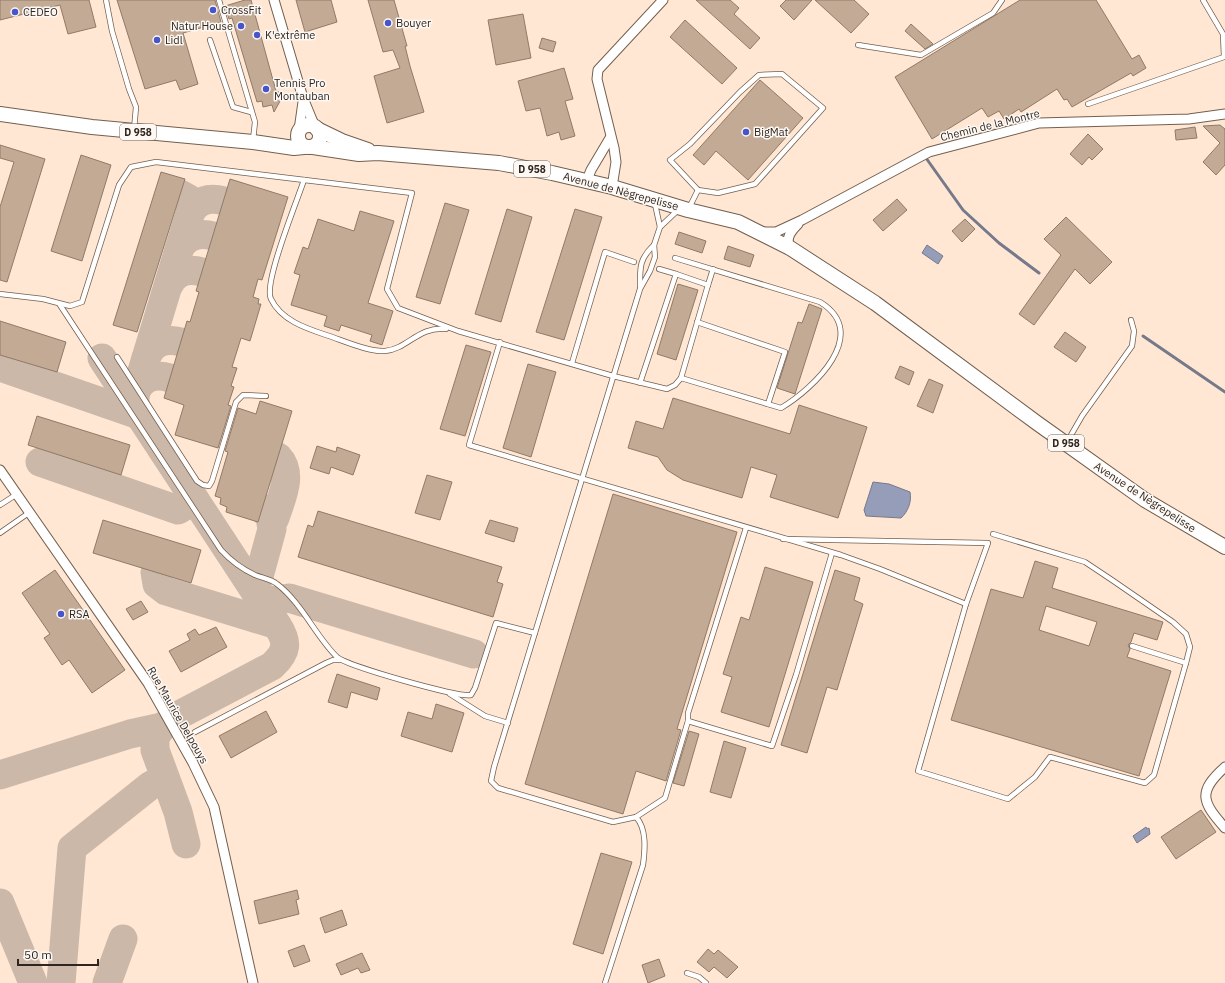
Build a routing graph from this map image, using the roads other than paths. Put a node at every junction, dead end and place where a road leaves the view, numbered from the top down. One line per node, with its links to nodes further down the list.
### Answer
1 (106, 0): 15 (lane)
2 (219, 0): 11 (lane)
3 (274, 0): 9 (street)
4 (663, 0): 17 (street)
5 (1002, 0): 8 (lane)
6 (1203, 0): 10 (lane)
7 (210, 40): 11 (lane)
8 (858, 45)
9 (303, 98): 14 (street); 16 (street)
10 (1088, 104)
11 (252, 112): 18 (lane)
12 (0, 114): 15 (main road, Avenue de Nègrepelisse / D 958)
13 (1225, 114): 28 (street, Chemin de la Montre)
14 (316, 128): 16 (main road); 20 (main road); 21 (main road, Avenue de Nègrepelisse / D 958)
15 (134, 131): 18 (main road, Avenue de Nègrepelisse / D 958)
16 (298, 132): 19 (main road); 20 (main road)
17 (610, 138): 23 (street); 24 (street)
18 (253, 142): 19 (main road, Avenue de Nègrepelisse / D 958)
19 (276, 145): 20 (main road, Avenue de Nègrepelisse / D 958)
20 (309, 147): 21 (main road, Avenue de Nègrepelisse / D 958)
21 (378, 153): 23 (main road, Avenue de Nègrepelisse / D 958)
22 (304, 180): 41 (lane); 44 (lane); 44 (lane)
23 (587, 180): 24 (main road, Avenue de Nègrepelisse / D 958)
24 (612, 187): 26 (main road, Avenue de Nègrepelisse / D 958)
25 (698, 190): 25 (lane); 27 (lane)
26 (653, 200): 27 (main road, Avenue de Nègrepelisse / D 958); 29 (lane)
27 (689, 210): 29 (lane); 30 (main road, Avenue de Nègrepelisse / D 958); 45 (main road, Avenue de Nègrepelisse / D 958)
28 (802, 220): 30 (street, Chemin de la Montre); 32 (street, Chemin de la Montre)
29 (660, 227): 31 (lane)
30 (757, 231): 32 (main road, Avenue de Nègrepelisse / D 958)
31 (654, 245): 39 (lane); 39 (lane)
32 (790, 248): 45 (main road, Avenue de Nègrepelisse / D 958)
33 (675, 258): 36 (lane)
34 (634, 262): 48 (lane)
35 (659, 269): 37 (lane)
36 (713, 269): 38 (lane); 53 (lane)
37 (676, 274): 38 (lane); 51 (lane)
38 (708, 285): 43 (lane)
39 (640, 289): 49 (lane)
40 (0, 294): 41 (lane)
41 (60, 305): 69 (lane)
42 (1131, 320): 54 (lane)
43 (697, 322): 50 (lane); 53 (lane)
44 (458, 331): 46 (lane)
45 (912, 332): 54 (main road, Avenue de Nègrepelisse / D 958)
46 (500, 342): 48 (lane); 56 (lane)
47 (117, 357): 52 (lane)
48 (572, 363): 49 (lane)
49 (613, 376): 51 (lane); 56 (lane)
50 (681, 378): 51 (lane); 53 (lane)
51 (640, 382)
52 (266, 396)
53 (768, 404)
54 (1066, 444): 64 (main road, Avenue de Nègrepelisse / D 958)
55 (0, 470): 57 (street, Rue Maurice Delpouys)
56 (582, 479): 60 (lane); 67 (lane)
57 (17, 494): 58 (lane); 59 (street, Rue Maurice Delpouys)
58 (0, 505)
59 (30, 512): 61 (lane); 79 (street, Rue Maurice Delpouys)
60 (746, 528): 63 (lane); 72 (lane)
61 (0, 533)
62 (993, 534): 70 (lane)
63 (783, 539): 65 (lane); 66 (lane)
64 (1225, 547)
65 (832, 553): 66 (lane); 72 (lane)
66 (966, 604): 70 (lane)
67 (535, 633): 71 (lane); 73 (lane)
68 (1132, 646): 70 (lane)
69 (347, 662): 71 (lane); 74 (lane)
70 (1186, 663)
71 (447, 693): 73 (lane)
72 (688, 721): 76 (lane)
73 (508, 723): 76 (lane)
74 (195, 732)
75 (1225, 767): 77 (street)
76 (636, 817): 80 (lane)
77 (1225, 828)
78 (687, 973): 81 (lane)
79 (252, 983)
80 (605, 983)
81 (706, 983)

